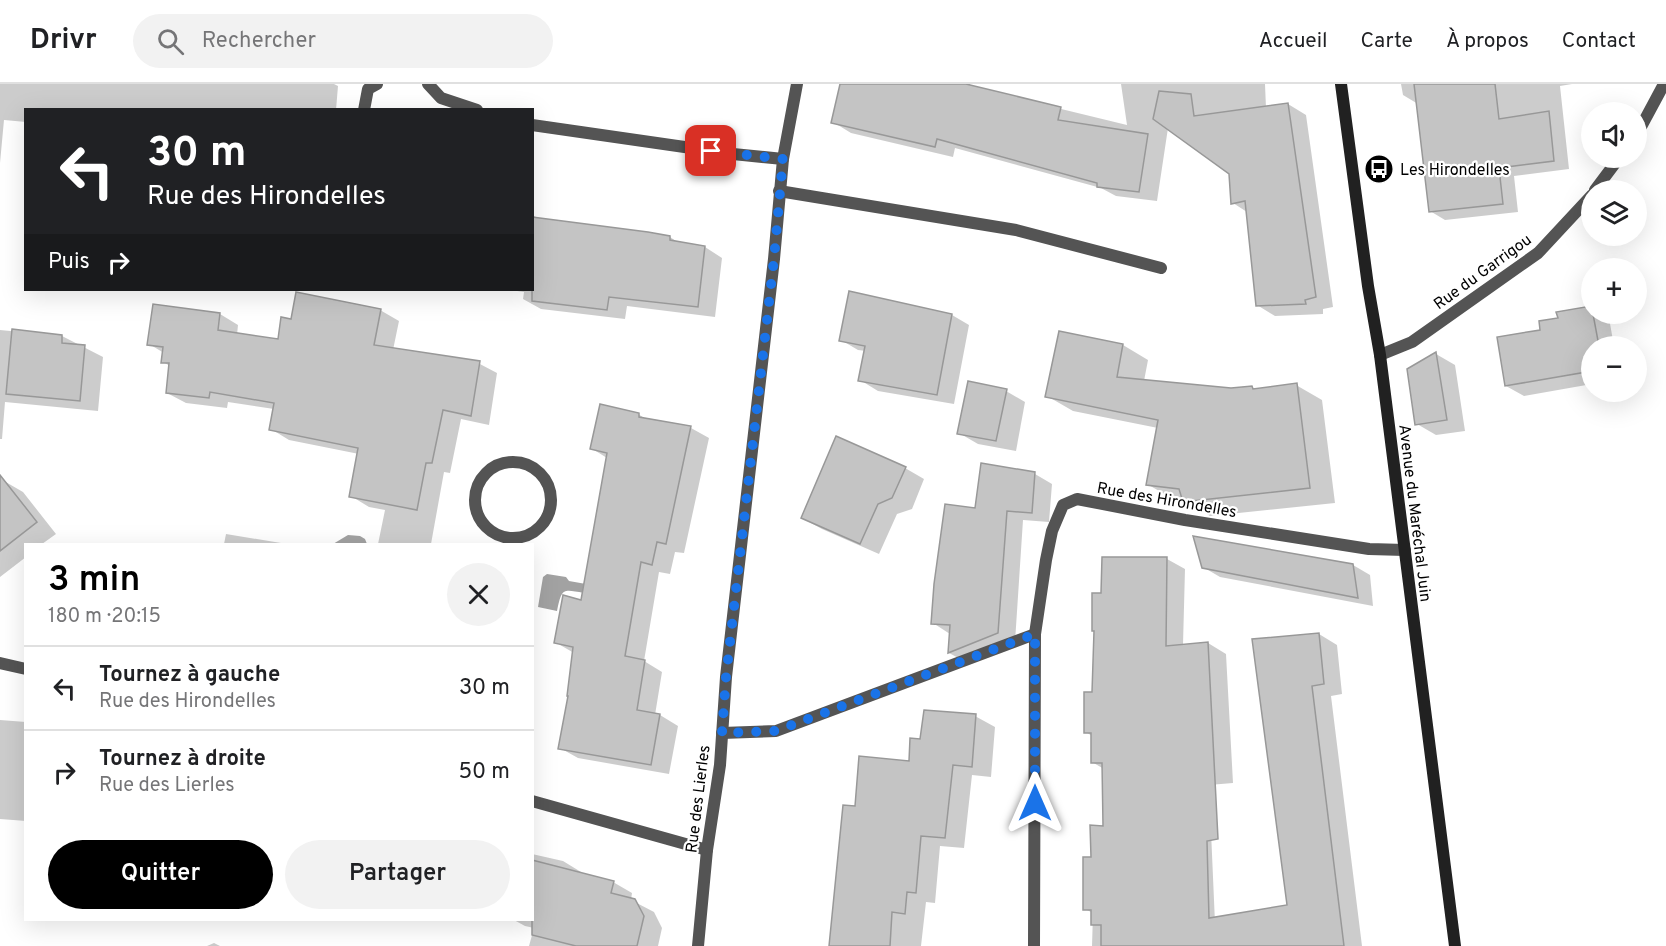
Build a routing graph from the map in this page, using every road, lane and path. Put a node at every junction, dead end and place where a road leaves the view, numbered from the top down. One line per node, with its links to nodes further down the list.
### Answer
1 (377, 84): 6 (street)
2 (428, 84): 7 (street)
3 (797, 84): 10 (street, Rue des Lierles)
4 (1341, 84): 14 (main road, Avenue du Maréchal Juin)
5 (1664, 84): 8 (street)
6 (364, 108)
7 (471, 108)
8 (1647, 116)
9 (534, 125): 10 (street)
10 (783, 159): 11 (street, Rue des Lierles)
11 (779, 191): 13 (street); 20 (street, Rue des Lierles)
12 (1581, 207): 14 (street, Rue du Garrigou)
13 (1161, 268)
14 (1380, 355): 16 (main road, Avenue du Maréchal Juin)
15 (511, 541): 15 (street)
16 (1405, 550): 17 (street, Rue des Hirondelles); 25 (main road, Avenue du Maréchal Juin)
17 (1035, 634): 20 (street); 24 (street, Rue des Hirondelles)
18 (0, 663): 19 (street)
19 (24, 669)
20 (722, 733): 22 (street, Rue des Lierles)
21 (534, 802): 22 (street)
22 (707, 850): 23 (street, Rue des Lierles)
23 (698, 946)
24 (1034, 946)
25 (1455, 946)

